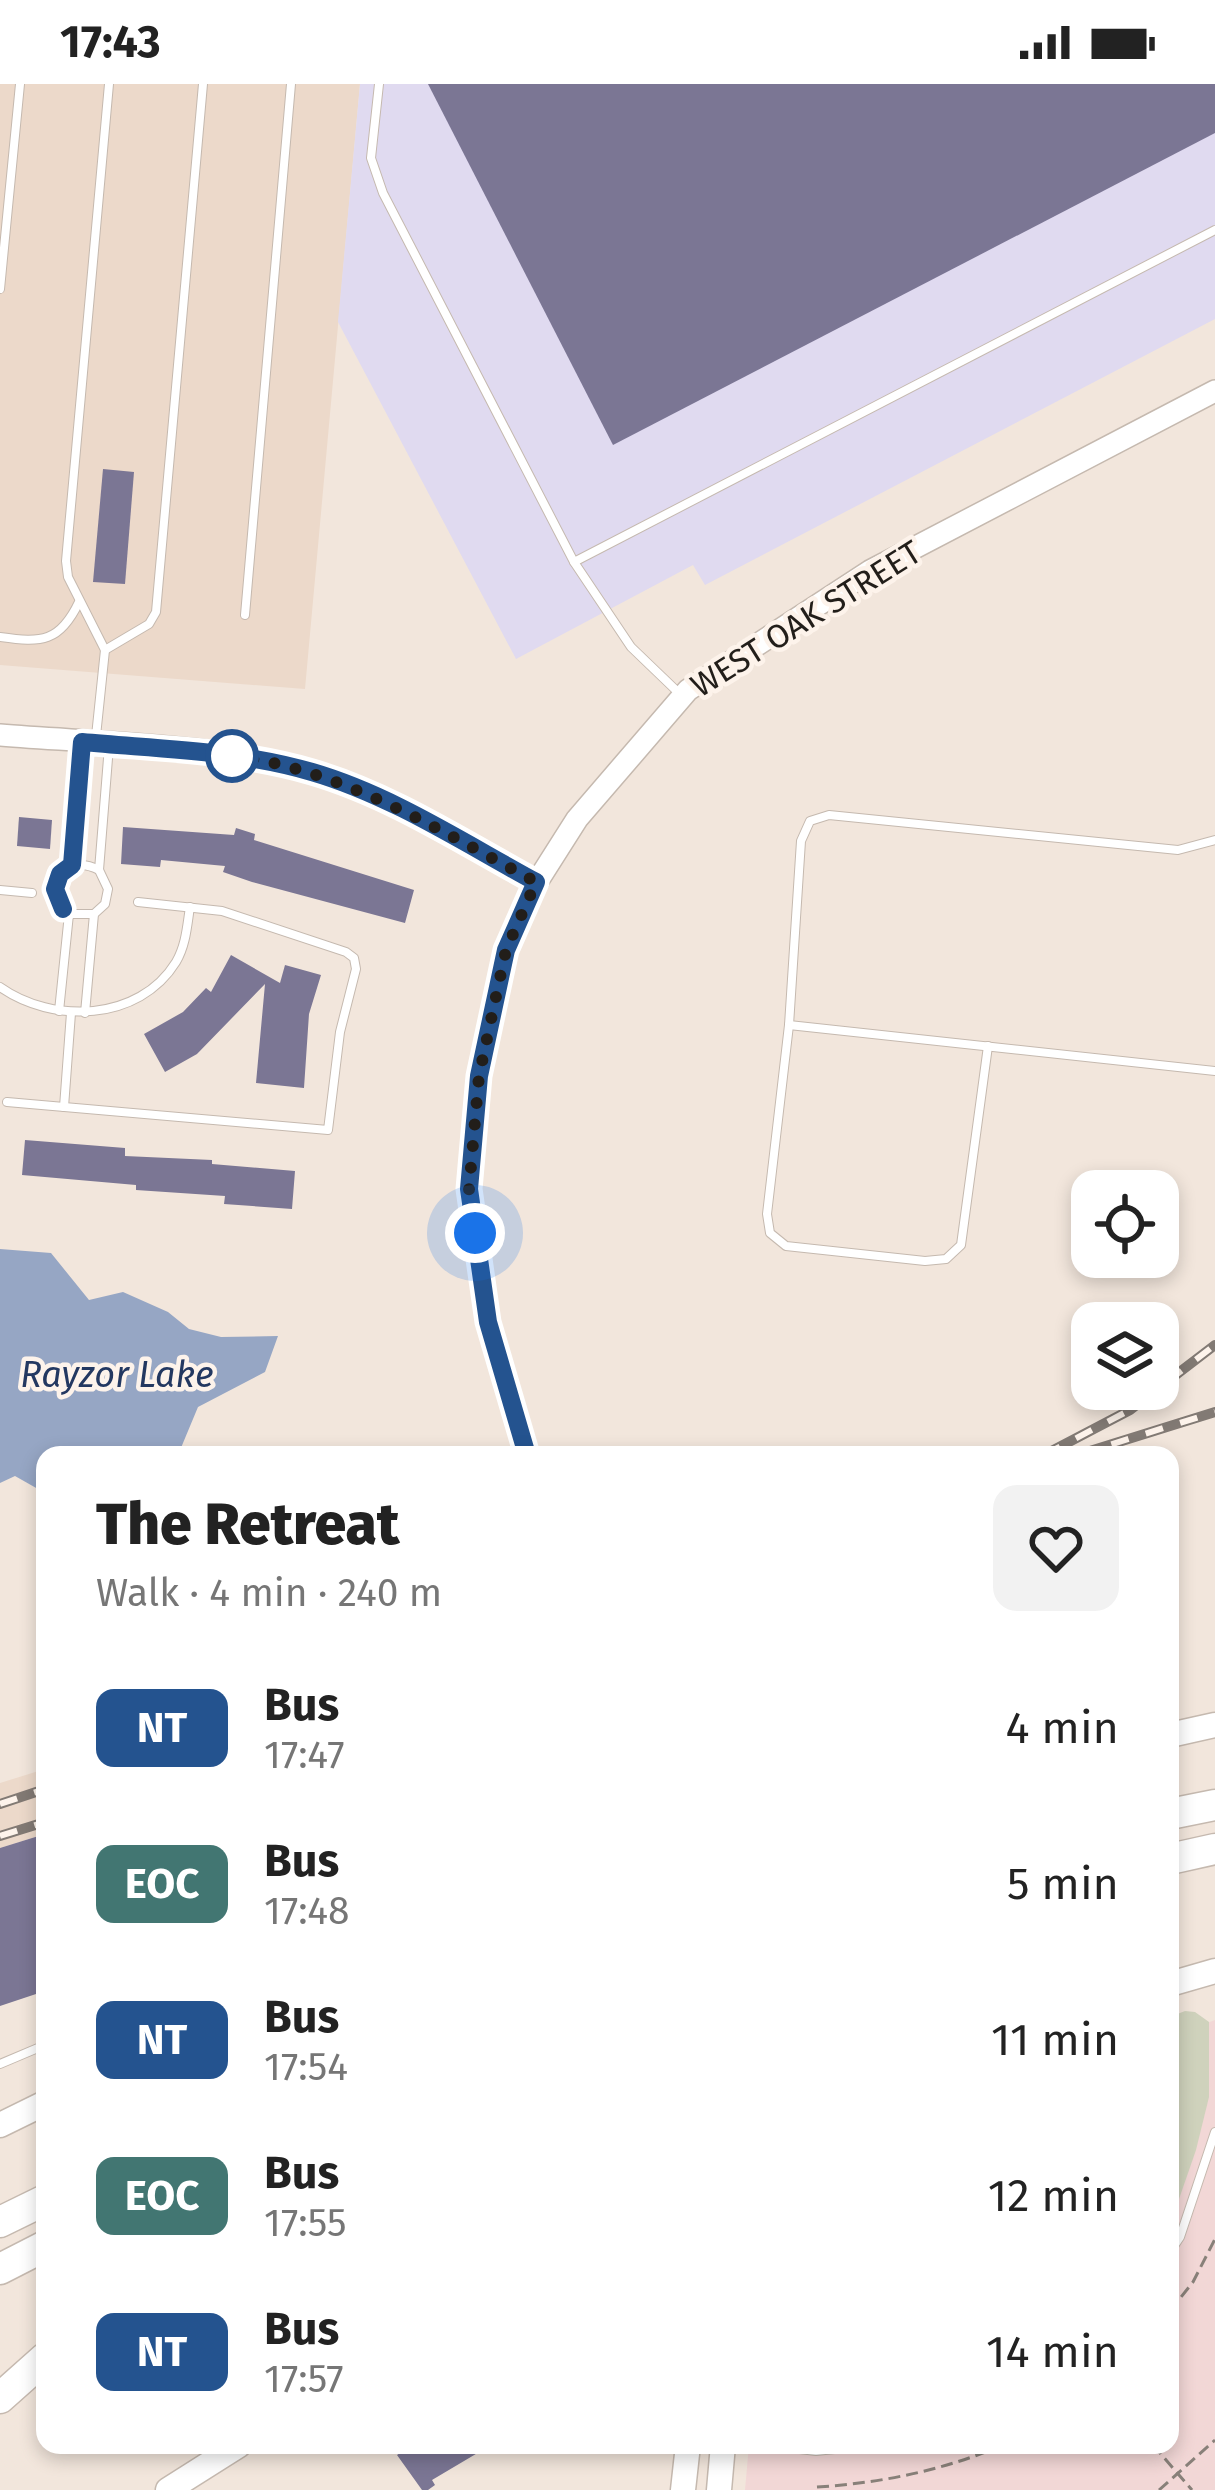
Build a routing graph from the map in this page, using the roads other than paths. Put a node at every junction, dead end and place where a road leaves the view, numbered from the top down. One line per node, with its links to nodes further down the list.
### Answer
1 (20, 84): 7 (lane)
2 (109, 84): 10 (lane)
3 (203, 84): 13 (lane)
4 (291, 84): 11 (lane)
5 (379, 84): 9 (lane)
6 (1215, 230): 9 (lane)
7 (0, 289)
8 (1215, 391): 14 (street, WEST OAK STREET)
9 (574, 562): 14 (lane)
10 (80, 602): 12 (lane); 13 (lane)
11 (244, 615)
12 (0, 637)
13 (105, 650): 16 (lane)
14 (682, 697): 20 (street, WEST OAK STREET)
15 (0, 735): 16 (street)
16 (96, 743): 18 (lane); 19 (lane); 20 (street)
17 (1215, 840): 31 (lane)
18 (72, 865): 19 (lane); 25 (lane)
19 (99, 870): 26 (lane)
20 (536, 882): 36 (street, WEST OAK STREET)
21 (0, 890): 22 (lane)
22 (32, 893)
23 (138, 902): 24 (lane)
24 (190, 907): 30 (lane); 35 (lane)
25 (69, 914): 26 (lane); 28 (lane)
26 (94, 914): 30 (lane)
27 (0, 987): 28 (lane)
28 (59, 1011): 29 (lane)
29 (71, 1013): 30 (lane); 35 (lane)
30 (85, 1013)
31 (788, 1025): 32 (lane); 32 (lane)
32 (988, 1046): 33 (lane)
33 (1215, 1070)
34 (7, 1102): 35 (lane)
35 (64, 1107)
36 (524, 1446)
37 (1215, 1725): 38 (main road)
38 (1179, 1733)
39 (1215, 1805): 40 (highway)
40 (1179, 1812)
41 (1215, 1849): 42 (highway)
42 (1179, 1856)
43 (1214, 1975): 44 (main road)
44 (1179, 1982)
45 (36, 2049): 46 (lane)
46 (0, 2064)
47 (36, 2107): 48 (main road)
48 (0, 2125)
49 (1215, 2132): 52 (lane)
50 (36, 2204): 51 (highway)
51 (0, 2222)
52 (1179, 2238)
53 (36, 2251): 54 (highway)
54 (0, 2269)
55 (36, 2366): 56 (highway)
56 (0, 2398)
57 (225, 2454): 60 (main road)
58 (687, 2454): 61 (main road)
59 (722, 2454): 62 (main road)
60 (168, 2490)
61 (682, 2490)
62 (718, 2490)

